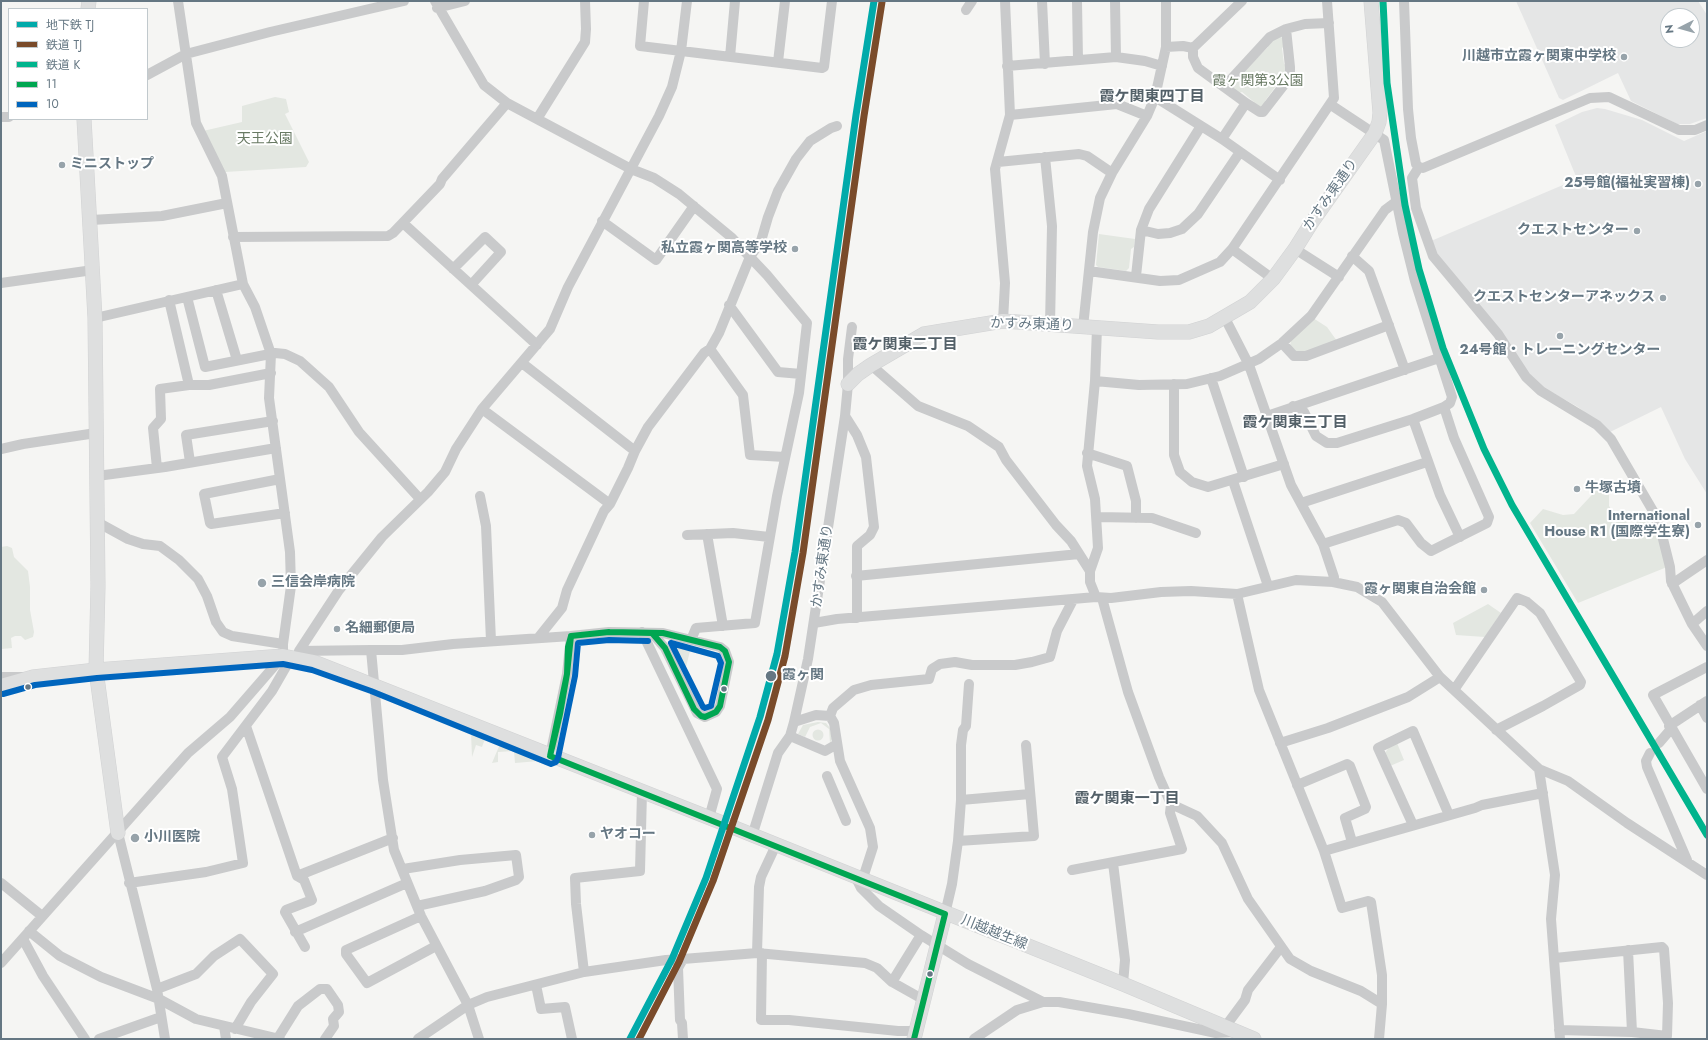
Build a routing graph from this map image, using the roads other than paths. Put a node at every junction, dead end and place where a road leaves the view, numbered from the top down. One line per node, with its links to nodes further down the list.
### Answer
1 (178, 1): 27 (street)
2 (404, 1): 27 (street)
3 (465, 1): 20 (street)
4 (584, 1): 43 (street)
5 (644, 1): 26 (street)
6 (687, 1): 26 (street)
7 (735, 1): 28 (street)
8 (785, 1): 31 (street)
9 (832, 1): 31 (street)
10 (972, 1): 21 (street)
11 (1005, 1): 33 (street)
12 (1042, 1): 32 (street)
13 (1077, 1): 30 (street)
14 (1115, 1): 29 (street)
15 (1166, 1): 24 (street)
16 (1242, 1): 25 (street)
17 (1327, 1): 22 (street)
18 (1371, 1): 48 (street, かすみ東通り)
19 (1404, 1): 53 (street)
20 (436, 4): 38 (street)
21 (966, 10)
22 (1329, 23): 23 (street); 40 (street)
23 (1286, 29): 36 (street); 39 (street)
24 (1166, 47): 25 (street); 34 (street)
25 (1193, 48): 36 (street)
26 (681, 51): 28 (street); 54 (street)
27 (186, 54): 35 (street); 58 (street)
28 (730, 57): 31 (street)
29 (1116, 57): 30 (street); 34 (street)
30 (1078, 60): 32 (street)
31 (778, 62)
32 (1045, 64): 33 (street)
33 (1007, 66): 41 (street)
34 (1162, 66): 37 (street)
35 (148, 73)
36 (1224, 87): 39 (street)
37 (1155, 97): 42 (street); 47 (street)
38 (507, 103): 43 (street); 62 (street)
39 (1246, 103): 49 (street)
40 (1331, 105): 48 (street); 56 (street)
41 (1010, 115): 42 (street); 52 (street)
42 (1147, 116): 55 (street)
43 (537, 119): 54 (street)
44 (84, 120): 60 (street)
45 (1707, 125): 53 (street)
46 (837, 126): 68 (street)
47 (1200, 126): 49 (street); 63 (street)
48 (1374, 133): 57 (street); 66 (street, かすみ東通り)
49 (1222, 139): 50 (street)
50 (1240, 152): 56 (street); 63 (street)
51 (1046, 157): 52 (street); 55 (street); 85 (street)
52 (998, 162): 84 (street)
53 (1419, 167): 147 (street)
54 (631, 169): 59 (street); 61 (street)
55 (1112, 173): 71 (street)
56 (1280, 180): 65 (street)
57 (1397, 201): 67 (street); 94 (street)
58 (227, 204): 60 (street); 64 (street)
59 (694, 206): 61 (street); 68 (street)
60 (91, 220): 70 (street)
61 (602, 220): 91 (street)
62 (402, 224): 64 (street); 69 (street)
63 (1141, 230): 72 (street)
64 (233, 237): 76 (street)
65 (1232, 249): 72 (street); 74 (street)
66 (1295, 249): 73 (street); 74 (street, かすみ東通り)
67 (1352, 256): 73 (street); 86 (street)
68 (750, 257): 81 (street); 101 (street)
69 (453, 269): 77 (street); 77 (street)
70 (93, 270): 75 (street); 82 (street)
71 (1089, 271): 72 (street); 88 (street)
72 (1136, 276)
73 (1339, 277): 90 (street)
74 (1273, 279): 83 (street, かすみ東通り)
75 (1, 283)
76 (243, 284): 78 (street); 93 (street)
77 (470, 285): 91 (street)
78 (216, 290): 79 (street); 95 (street)
79 (187, 297): 80 (street); 95 (street)
80 (169, 300): 82 (street); 106 (street)
81 (729, 305): 92 (street); 101 (street)
82 (95, 318): 114 (street)
83 (1225, 318): 89 (street, かすみ東通り); 98 (street)
84 (1003, 321): 85 (street, かすみ東通り); 97 (street, かすみ東通り)
85 (1050, 325): 88 (street, かすみ東通り)
86 (1389, 325): 90 (street); 99 (street)
87 (852, 327): 104 (street)
88 (1083, 327): 89 (street, かすみ東通り)
89 (1097, 328): 103 (street)
90 (1282, 343): 98 (street)
91 (537, 345): 96 (street)
92 (710, 349): 117 (street); 119 (street)
93 (270, 354): 95 (street); 100 (street); 129 (street)
94 (1439, 358): 99 (street); 108 (street)
95 (237, 360)
96 (522, 363): 109 (street); 117 (street)
97 (871, 365): 104 (street, かすみ東通り); 142 (street)
98 (1249, 365): 102 (street); 111 (street)
99 (1405, 370): 107 (street)
100 (271, 373): 106 (street); 113 (street)
101 (801, 374): 119 (street)
102 (1211, 378): 105 (street); 125 (street)
103 (1096, 381): 105 (street); 118 (street)
104 (848, 384): 110 (street, かすみ東通り)
105 (1174, 384): 127 (street)
106 (189, 385): 123 (street)
107 (1293, 406): 111 (street); 112 (street)
108 (1444, 407): 112 (street); 140 (street)
109 (482, 409): 129 (street); 131 (street)
110 (845, 416): 145 (street); 154 (street, かすみ東通り)
111 (1267, 416): 122 (street)
112 (1413, 419): 121 (street)
113 (273, 421): 115 (street); 120 (street)
114 (96, 433): 116 (street); 124 (street)
115 (276, 448): 120 (street); 126 (street)
116 (1, 449)
117 (635, 451): 131 (street)
118 (1087, 453): 133 (street); 134 (street)
119 (785, 457): 139 (street)
120 (190, 462): 123 (street)
121 (1427, 462): 130 (street); 140 (street)
122 (1284, 464): 125 (street); 130 (street)
123 (158, 468): 124 (street)
124 (96, 476): 135 (street)
125 (1244, 477): 127 (street)
126 (280, 480): 132 (street); 132 (street)
127 (1233, 481): 148 (street)
128 (480, 496): 161 (street)
129 (420, 500): 164 (street)
130 (1301, 503): 141 (street)
131 (610, 504): 159 (street)
132 (285, 513): 164 (street)
133 (1098, 517): 134 (street); 144 (street)
134 (1136, 518): 136 (street)
135 (97, 522): 164 (street); 166 (street)
136 (1196, 533)
137 (707, 534): 138 (street); 139 (street); 156 (street)
138 (687, 535)
139 (769, 537): 156 (street)
140 (1460, 537): 141 (street)
141 (1323, 544): 146 (street)
142 (1079, 554): 144 (street); 145 (street)
143 (1707, 560): 147 (street)
144 (1090, 571): 150 (street)
145 (856, 576): 153 (street)
146 (1333, 582): 148 (street); 169 (street)
147 (1672, 584): 155 (street)
148 (1268, 586): 149 (street)
149 (1237, 594): 150 (street); 182 (street)
150 (1099, 598): 151 (street); 196 (street)
151 (1073, 600): 153 (street); 175 (street)
152 (1707, 611): 155 (street)
153 (857, 618): 154 (street)
154 (814, 623): 177 (street, かすみ東通り)
155 (1692, 624): 162 (street)
156 (723, 626): 160 (street)
157 (647, 633): 158 (street); 160 (street); 160 (street); 198 (street)
158 (570, 636): 159 (street); 187 (street)
159 (538, 638): 161 (street)
160 (691, 640)
161 (491, 641): 163 (street)
162 (1707, 646)
163 (371, 650): 164 (street); 170 (street)
164 (289, 652): 166 (street, 川越越生線); 170 (street, 川越越生線); 178 (street); 201 (street)
165 (1707, 667): 179 (street)
166 (96, 670): 168 (street, 川越越生線); 201 (street)
167 (1, 677): 168 (street)
168 (34, 677): 172 (street, 川越越生線)
169 (1440, 677): 173 (street); 182 (street)
170 (374, 684): 187 (street, 川越越生線); 203 (street)
171 (969, 684): 195 (street)
172 (1, 686)
173 (1454, 690): 180 (street); 180 (street)
174 (1703, 703): 176 (street); 179 (street)
175 (830, 716): 177 (street); 184 (street)
176 (1707, 718)
177 (794, 722): 181 (street, かすみ東通り)
178 (246, 726): 213 (street); 216 (street)
179 (1670, 728): 183 (street); 191 (street)
180 (1496, 730): 188 (street)
181 (790, 736): 184 (street); 202 (street, かすみ東通り)
182 (1280, 743): 190 (street)
183 (1659, 743)
184 (837, 744): 214 (street)
185 (1026, 745): 194 (street)
186 (1650, 753): 208 (street)
187 (550, 756): 192 (street, 川越越生線)
188 (1539, 769): 193 (street); 208 (street)
189 (826, 776): 199 (street)
190 (1297, 785): 205 (street); 207 (street)
191 (1706, 786)
192 (642, 792): 198 (street, 川越越生線); 235 (street)
193 (1543, 793): 197 (street); 232 (street)
194 (1030, 794): 195 (street); 204 (street)
195 (961, 800): 204 (street)
196 (1171, 804): 209 (street); 229 (street)
197 (1449, 815): 200 (street); 200 (street)
198 (709, 818): 202 (street, 川越越生線)
199 (846, 821)
200 (1413, 825): 205 (street)
201 (118, 833): 216 (street); 220 (street)
202 (752, 836): 206 (street, 川越越生線)
203 (392, 838): 210 (street); 213 (street)
204 (958, 841): 219 (street)
205 (1352, 842): 207 (street)
206 (776, 845): 214 (street, 川越越生線); 231 (street)
207 (1324, 851): 243 (street)
208 (1686, 860): 212 (street)
209 (1113, 863): 211 (street); 237 (street)
210 (403, 869): 217 (street); 218 (street)
211 (1072, 870)
212 (1707, 875)
213 (297, 876): 223 (street)
214 (859, 879): 219 (street, 川越越生線); 224 (street)
215 (1, 882): 220 (street)
216 (129, 883): 239 (street)
217 (407, 883): 218 (street); 223 (street)
218 (417, 906): 221 (street)
219 (946, 914): 226 (street); 237 (street, 川越越生線)
220 (42, 916): 222 (street)
221 (421, 916): 227 (street); 227 (street)
222 (29, 930): 225 (street); 240 (street)
223 (295, 932): 228 (street)
224 (921, 935): 226 (street); 236 (street)
225 (23, 939): 234 (street); 253 (street)
226 (938, 944): 241 (street); 242 (street)
227 (436, 946): 244 (street)
228 (305, 947)
229 (1281, 947): 243 (street); 248 (street)
230 (1628, 950): 232 (street); 249 (street); 249 (street)
231 (760, 953): 233 (street); 236 (street); 250 (street)
232 (1555, 958): 251 (street)
233 (683, 959): 235 (street); 261 (street)
234 (1, 963)
235 (584, 972): 238 (street)
236 (892, 982): 241 (street)
237 (1124, 984): 248 (street, 川越越生線)
238 (536, 985): 244 (street); 260 (street)
239 (157, 988): 240 (street); 247 (street)
240 (159, 999): 245 (street); 246 (street)
241 (924, 1000): 250 (street)
242 (1043, 1002): 248 (street); 262 (street)
243 (1382, 1004): 264 (street)
244 (468, 1005): 258 (street); 259 (street)
245 (161, 1017): 254 (street); 255 (street)
246 (224, 1026): 247 (street); 256 (street)
247 (235, 1028): 252 (street)
248 (1231, 1029): 263 (street, 川越越生線)
249 (1632, 1032): 251 (street)
250 (915, 1035)
251 (1560, 1035)
252 (279, 1038): 257 (street)
253 (85, 1039)
254 (99, 1039)
255 (165, 1039)
256 (226, 1039)
257 (325, 1039)
258 (418, 1039)
259 (479, 1039)
260 (572, 1039)
261 (683, 1039)
262 (974, 1039)
263 (1254, 1039)
264 (1379, 1039)

